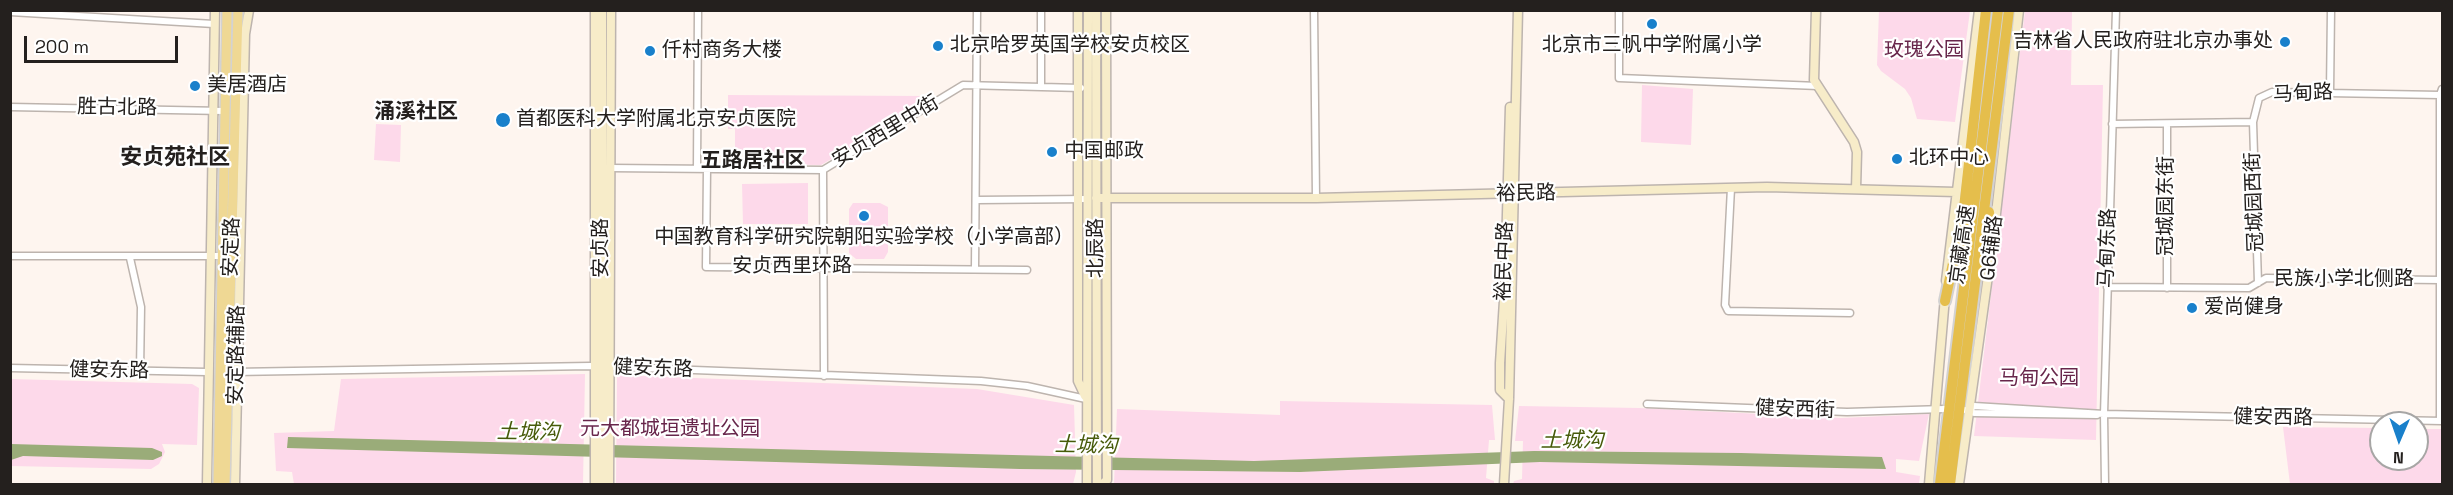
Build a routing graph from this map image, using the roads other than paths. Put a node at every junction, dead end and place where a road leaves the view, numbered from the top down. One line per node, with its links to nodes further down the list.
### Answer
1 (215, 10): 29 (street, 安定路辅路)
2 (227, 10): 42 (main road, 安定路)
3 (238, 10): 43 (main road, 安定路)
4 (249, 10): 38 (street, 安定路辅路)
5 (590, 10): 44 (street, 安贞路)
6 (595, 10): 44 (street, 安贞路)
7 (602, 10): 37 (street, 安贞路)
8 (611, 10): 39 (street, 安贞路)
9 (698, 10): 49 (street)
10 (977, 10): 30 (street)
11 (1041, 10): 32 (street)
12 (1078, 10): 33 (street, 北辰路)
13 (1088, 10): 34 (street, 北辰路)
14 (1096, 10): 57 (street, 北辰路)
15 (1106, 10): 58 (street, 北辰路)
16 (1314, 10): 59 (street)
17 (1512, 10): 56 (street, 裕民中路)
18 (1518, 10): 56 (street, 裕民中路)
19 (1618, 10): 31 (street)
20 (1816, 10): 31 (street)
21 (1979, 10): 55 (street)
22 (1986, 10): 62 (highway)
23 (1998, 10): 77 (highway, 京藏高速)
24 (2011, 10): 61 (highway, 京藏高速)
25 (2019, 10): 63 (street, G6辅路)
26 (2116, 10): 46 (street, 马甸东路)
27 (2331, 10): 35 (street)
28 (10, 12): 29 (street)
29 (214, 24): 41 (street, 安定路辅路)
30 (978, 86): 32 (street, 安贞西里中街); 51 (street, 安贞西里中街); 60 (street)
31 (1818, 86): 54 (street)
32 (1041, 87): 33 (street, 安贞西里中街)
33 (1078, 88): 34 (street, 安贞西里中街); 57 (street, 北辰路)
34 (1088, 89): 57 (street, 北辰路)
35 (2330, 92): 36 (street, 马甸路); 45 (street, 马甸路)
36 (2441, 92): 71 (street)
37 (602, 97): 39 (street); 52 (street, 安贞路)
38 (245, 98): 43 (street); 82 (street, 安定路辅路)
39 (610, 104): 48 (street, 安贞路)
40 (10, 107): 41 (street, 胜古北路)
41 (213, 110): 42 (street, 胜古北路); 65 (street, 安定路辅路)
42 (224, 111): 66 (main road, 安定路)
43 (235, 117): 82 (main road, 安定路)
44 (592, 120): 52 (street, 安贞路)
45 (2253, 122): 47 (street, 马甸路); 72 (street, 冠城园西街)
46 (2112, 124): 47 (street, 马甸路); 73 (street, 马甸东路)
47 (2167, 125): 74 (street, 冠城园东街)
48 (610, 168): 49 (street, 安贞西里中街); 52 (street, 安贞路)
49 (697, 169): 50 (street, 安贞西里中街)
50 (707, 169): 51 (street, 安贞西里中街); 68 (street, 安贞西里环路)
51 (823, 170): 68 (street)
52 (599, 186): 78 (street, 安贞路); 78 (street, 安贞路)
53 (1731, 188): 54 (street, 裕民路); 56 (street, 裕民路); 76 (street)
54 (1856, 189): 55 (street, 裕民路)
55 (1956, 192): 75 (street)
56 (1511, 195): 59 (street, 裕民路); 95 (street, 裕民中路)
57 (1088, 198): 58 (street, 裕民路); 60 (street); 84 (street, 北辰路); 93 (street, 北辰路)
58 (1108, 198): 59 (street, 裕民路); 93 (street, 北辰路)
59 (1316, 198)
60 (977, 200): 69 (street)
61 (1987, 200): 63 (highway); 107 (highway, 京藏高速)
62 (1963, 217): 75 (highway); 77 (highway)
63 (1993, 240): 88 (street, G6辅路)
64 (10, 256): 67 (street)
65 (210, 256): 66 (street); 67 (street); 81 (street, 安定路辅路)
66 (221, 256): 82 (main road, 安定路)
67 (130, 258): 80 (street)
68 (822, 267): 69 (street, 安贞西里环路); 83 (street)
69 (975, 269): 70 (street, 安贞西里环路)
70 (1028, 270)
71 (2440, 280): 72 (street, 民族小学北侧路); 91 (street)
72 (2258, 283): 74 (street, 民族小学北侧路)
73 (2107, 287): 74 (street, 民族小学北侧路); 89 (street, 马甸东路)
74 (2166, 288)
75 (1945, 301): 87 (street)
76 (1850, 313)
77 (1960, 322): 106 (highway, 京藏高速)
78 (600, 367): 82 (street, 健安东路); 83 (street, 健安东路); 86 (street, 安贞路); 90 (street, 安贞路); 92 (street, 安贞路)
79 (10, 368): 80 (street, 健安东路)
80 (140, 371): 81 (street, 健安东路)
81 (207, 372): 97 (street, 安定路辅路)
82 (228, 372): 98 (main road, 安定路); 99 (main road, 安定路); 100 (street, 安定路辅路)
83 (824, 376): 84 (street, 健安东路)
84 (1086, 399): 93 (street, 北辰路)
85 (1647, 404): 87 (street, 健安西街)
86 (610, 408): 90 (street); 92 (street, 安贞路)
87 (1940, 409): 105 (street)
88 (1967, 410): 89 (street, 健安西路); 108 (street, G6辅路)
89 (2104, 414): 91 (street, 健安西路); 109 (street, 马甸东路)
90 (602, 420): 92 (street, 安贞路)
91 (2441, 421)
92 (599, 438): 94 (street, 安贞路); 94 (street)
93 (1098, 452): 96 (street); 96 (street, 北辰路)
94 (599, 469): 101 (street); 102 (street); 103 (street, 安贞路); 104 (street)
95 (1504, 480)
96 (1097, 482)
97 (207, 484)
98 (218, 484)
99 (225, 484)
100 (235, 484)
101 (590, 484)
102 (595, 484)
103 (603, 484)
104 (609, 484)
105 (1929, 484)
106 (1940, 484)
107 (1950, 484)
108 (1959, 484)
109 (2105, 484)

